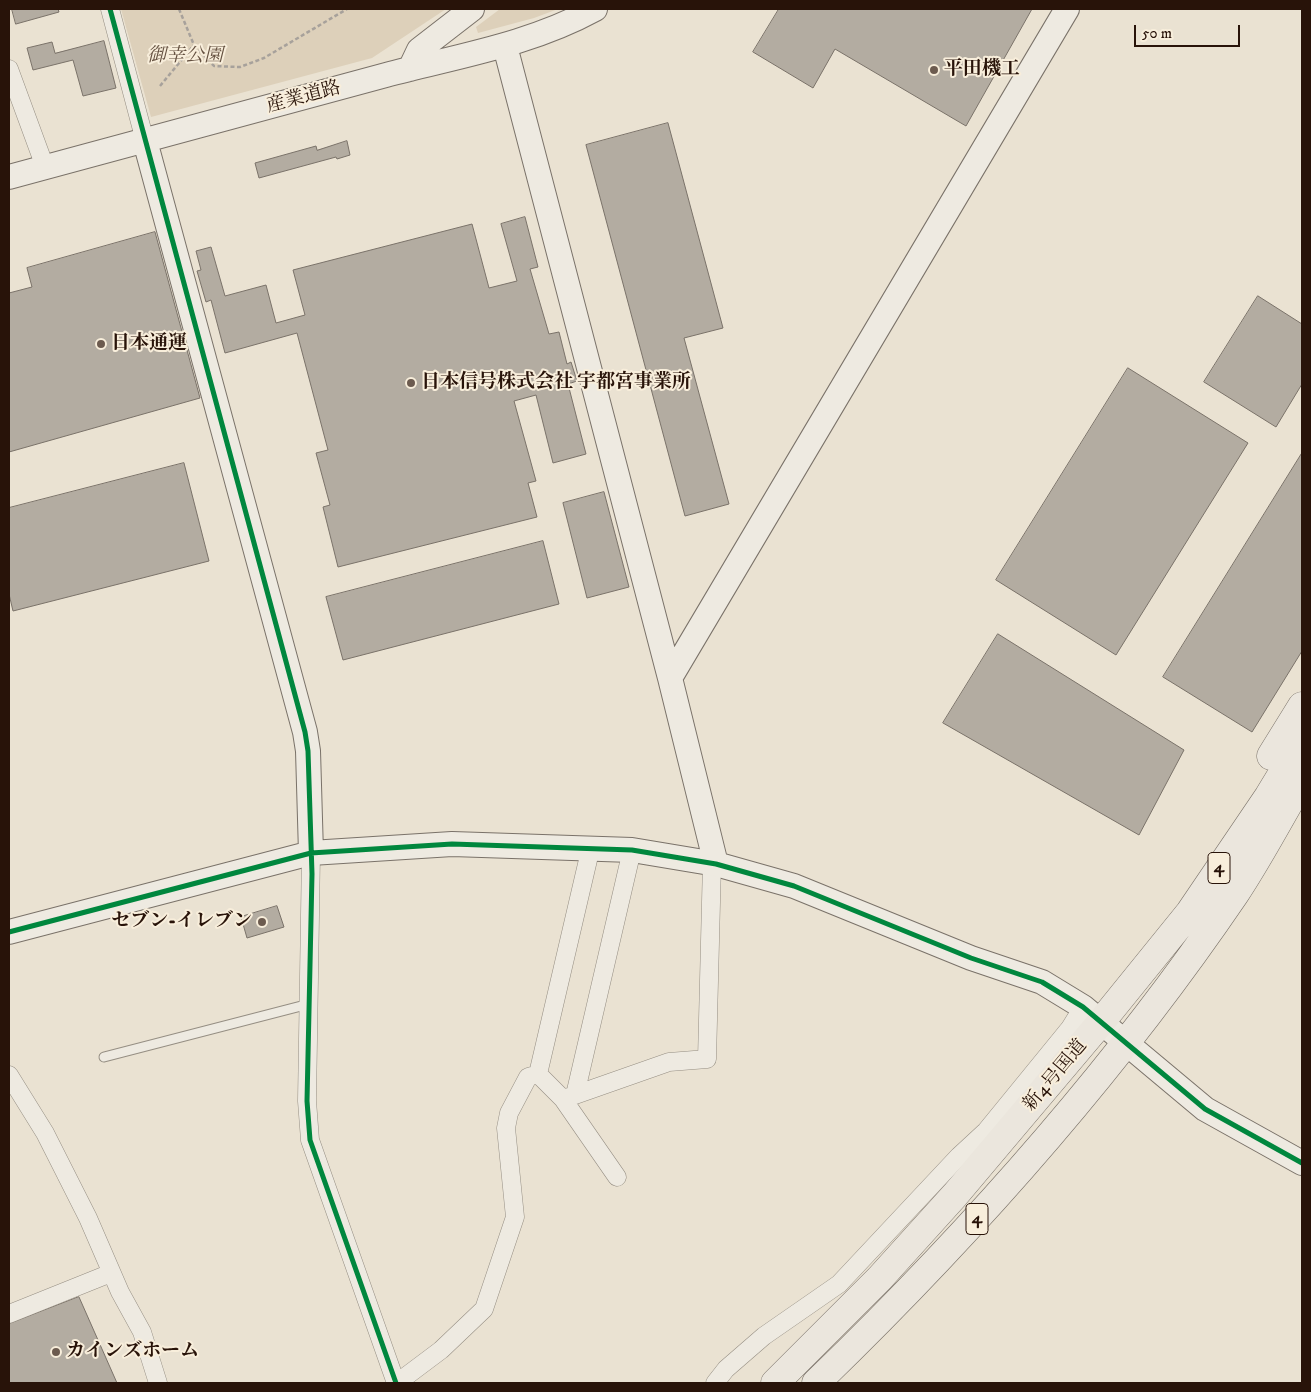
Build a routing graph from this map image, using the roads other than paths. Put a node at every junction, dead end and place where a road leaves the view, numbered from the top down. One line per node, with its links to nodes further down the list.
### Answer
1 (110, 9): 8 (street)
2 (472, 9): 7 (street)
3 (595, 9): 5 (street, 産業道路)
4 (1067, 9): 11 (street)
5 (505, 46): 7 (street, 産業道路); 11 (street)
6 (9, 69): 9 (street)
7 (410, 69): 8 (street, 産業道路)
8 (145, 141): 9 (street, 産業道路); 18 (street)
9 (45, 167): 10 (street, 産業道路)
10 (9, 177)
11 (670, 678): 19 (street)
12 (1302, 706): 22 (highway)
13 (1302, 741): 22 (highway, 新4号国道 / 4)
14 (1302, 780): 20 (highway, 新4号国道 / 4)
15 (1302, 807): 20 (highway)
16 (591, 848): 17 (street); 18 (street); 27 (street)
17 (632, 850): 19 (street); 29 (street)
18 (311, 853): 21 (street); 23 (street)
19 (714, 864): 24 (street); 29 (street)
20 (1236, 893): 25 (highway, 新4号国道 / 4)
21 (9, 932)
22 (1126, 988): 24 (highway, 新4号国道 / 4)
23 (309, 1004): 26 (lane); 35 (street)
24 (1092, 1014): 25 (street); 36 (street); 37 (highway, 新4号国道 / 4)
25 (1126, 1043): 30 (street); 38 (highway, 新4号国道 / 4)
26 (104, 1057)
27 (538, 1074): 29 (street); 35 (street)
28 (9, 1075): 32 (street)
29 (569, 1097): 31 (street)
30 (1302, 1163)
31 (617, 1178)
32 (112, 1272): 33 (street); 34 (street)
33 (9, 1314)
34 (158, 1383)
35 (397, 1383)
36 (715, 1383)
37 (775, 1383)
38 (816, 1383)

